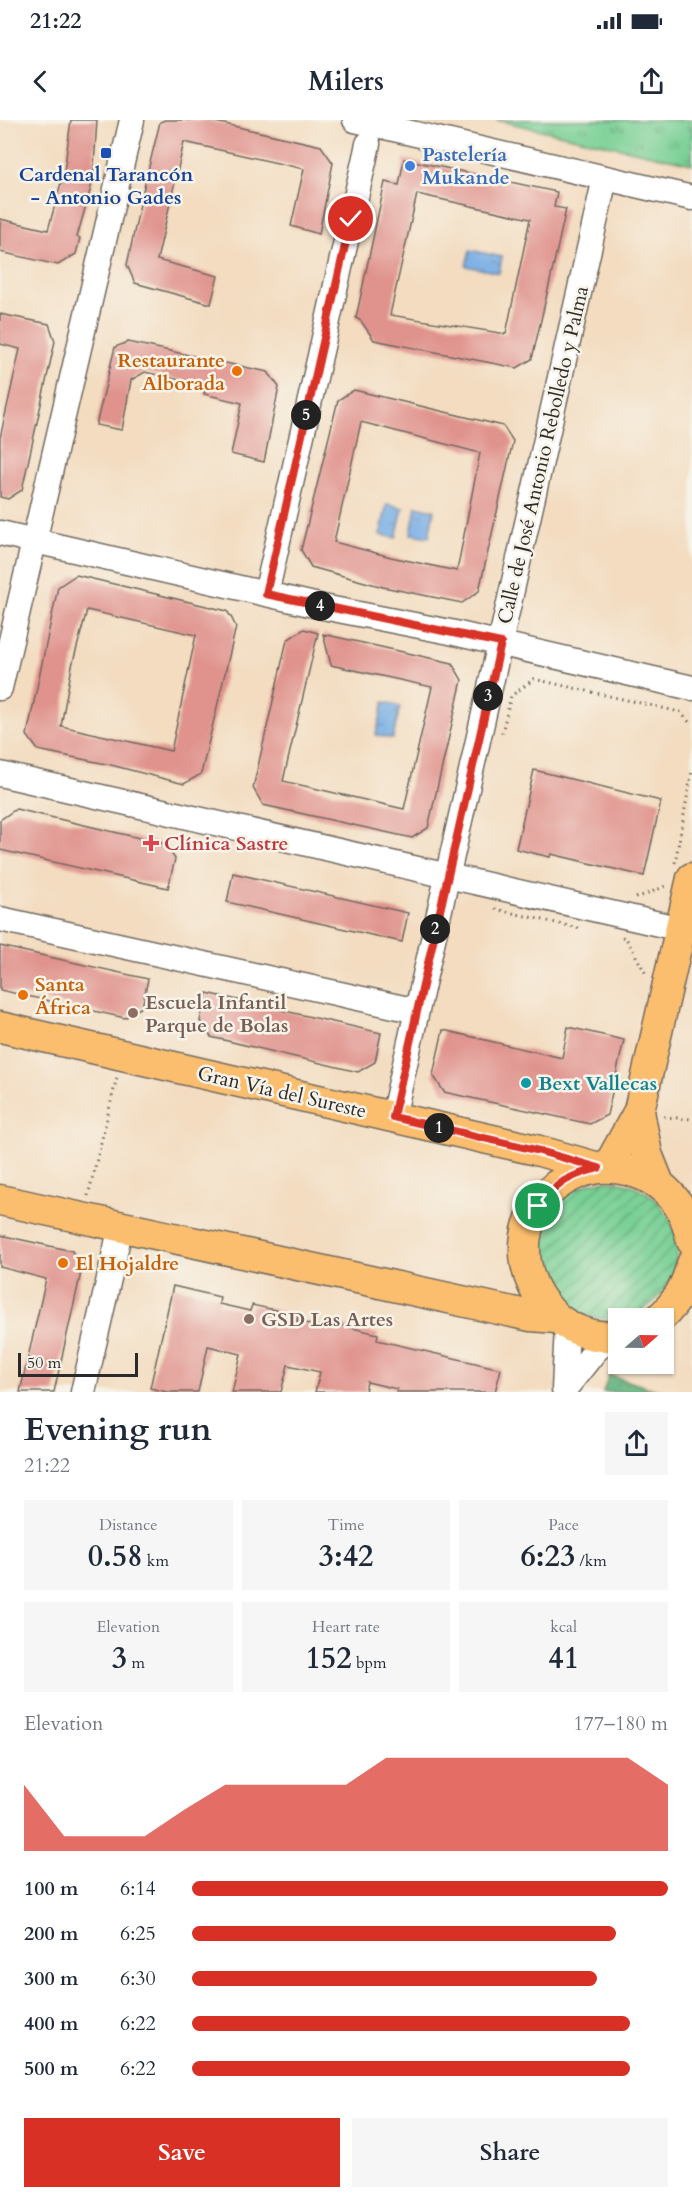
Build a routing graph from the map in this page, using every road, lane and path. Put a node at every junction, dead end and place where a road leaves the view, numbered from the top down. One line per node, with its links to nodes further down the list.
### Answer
1 (132, 120): 7 (street)
2 (355, 120): 4 (street)
3 (368, 144): 8 (street)
4 (605, 178): 5 (street); 9 (street, Calle de José Antonio Rebolledo y Palma)
5 (692, 198)
6 (0, 533): 7 (street)
7 (34, 541): 8 (street); 10 (street)
8 (266, 594): 9 (street)
9 (501, 643): 11 (street); 17 (street, Calle de José Antonio Rebolledo y Palma)
10 (0, 688)
11 (692, 688)
12 (692, 725): 13 (path)
13 (500, 741)
14 (692, 771): 16 (path)
15 (0, 774): 17 (street)
16 (680, 873): 18 (path); 22 (main road)
17 (447, 876): 22 (street); 25 (street, Calle de José Antonio Rebolledo y Palma)
18 (626, 896)
19 (495, 909): 21 (path)
20 (0, 919): 25 (street)
21 (582, 928)
22 (681, 929): 28 (main road)
23 (615, 936): 24 (path)
24 (648, 977)
25 (417, 1011): 29 (street, Calle de José Antonio Rebolledo y Palma)
26 (0, 1027): 29 (main road, Gran Vía del Sureste)
27 (118, 1072): 33 (path)
28 (652, 1114): 30 (path); 31 (main road); 32 (main road)
29 (393, 1117): 31 (main road, Gran Vía del Sureste)
30 (692, 1119)
31 (603, 1168): 32 (main road, Gran Vía del Sureste); 39 (main road)
32 (659, 1184): 36 (main road)
33 (88, 1196)
34 (0, 1200): 35 (main road)
35 (121, 1226): 39 (main road); 43 (street)
36 (692, 1241)
37 (692, 1264): 38 (main road)
38 (676, 1307)
39 (561, 1322): 40 (main road); 42 (street)
40 (608, 1335)
41 (608, 1341): 42 (street)
42 (563, 1391)
43 (83, 1392)

